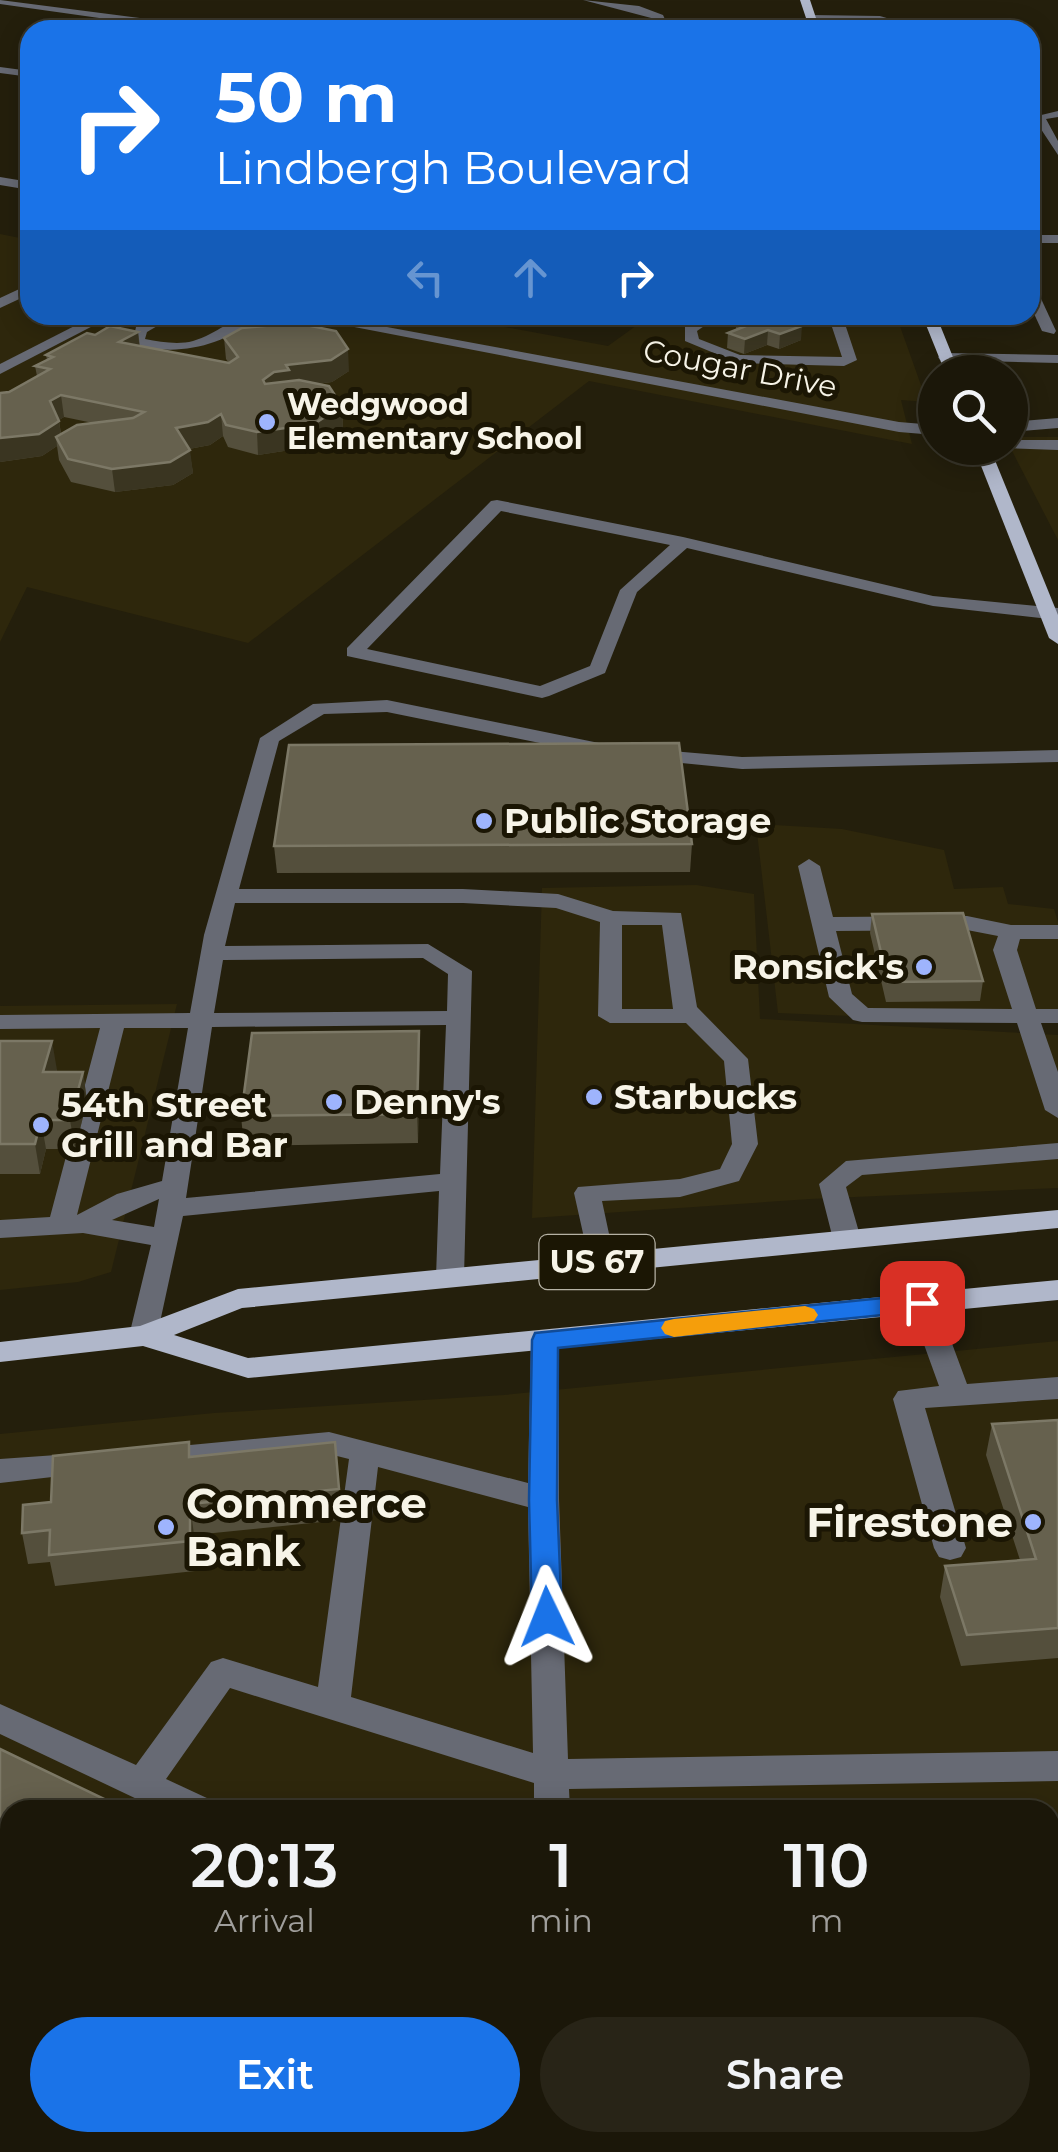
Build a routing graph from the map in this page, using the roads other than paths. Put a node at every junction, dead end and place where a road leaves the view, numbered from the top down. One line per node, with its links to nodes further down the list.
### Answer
1 (588, 0): 6 (street)
2 (0, 1): 4 (street)
3 (108, 7): 4 (street)
4 (89, 14): 5 (street)
5 (134, 20)
6 (662, 20)
7 (1040, 119): 8 (street)
8 (1053, 148)
9 (1040, 312): 17 (street)
10 (87, 325): 21 (street)
11 (149, 325): 12 (street)
12 (235, 325)
13 (353, 325): 24 (street, Cougar Drive)
14 (697, 325): 15 (street)
15 (838, 325)
16 (933, 325): 18 (main road)
17 (1049, 331)
18 (945, 355)
19 (1058, 359): 20 (street)
20 (1028, 361)
21 (0, 370)
22 (1058, 423): 23 (street)
23 (1028, 426)
24 (918, 428)
25 (1028, 444): 26 (street)
26 (1058, 445)
27 (989, 465): 29 (main road)
28 (683, 542): 28 (street); 29 (street)
29 (1052, 614): 30 (main road)
30 (1058, 638)
31 (1058, 756): 33 (street)
32 (808, 866): 35 (street)
33 (226, 896): 34 (street); 38 (street)
34 (611, 918): 40 (street); 40 (street)
35 (823, 924): 36 (street); 39 (street)
36 (1011, 932): 37 (street); 39 (street)
37 (1058, 932)
38 (212, 953): 42 (street); 45 (street)
39 (1026, 1015): 41 (street); 48 (street)
40 (693, 1016): 57 (street)
41 (1058, 1016)
42 (459, 1018): 45 (street); 50 (street)
43 (114, 1020): 44 (street); 45 (street); 53 (street)
44 (62, 1021): 46 (street); 47 (street)
45 (201, 1021): 51 (street)
46 (0, 1022)
47 (20, 1046)
48 (1058, 1110)
49 (1058, 1151): 56 (street)
50 (455, 1180): 51 (street); 58 (street)
51 (173, 1197): 53 (street); 55 (street)
52 (1058, 1219): 56 (main road, US 67)
53 (72, 1224): 54 (street); 55 (street)
54 (0, 1229)
55 (166, 1238): 61 (street)
56 (847, 1239): 57 (main road, US 67)
57 (600, 1262): 58 (main road, US 67)
58 (450, 1277): 61 (main road, US 67)
59 (1058, 1290): 60 (main road, US 67)
60 (922, 1303): 62 (main road, US 67); 65 (street)
61 (143, 1336): 62 (main road, US 67); 63 (main road, US 67)
62 (545, 1340): 68 (street)
63 (0, 1352)
64 (1058, 1388): 65 (street)
65 (958, 1395): 69 (street)
66 (365, 1452): 67 (street); 68 (street); 70 (street)
67 (0, 1471)
68 (543, 1500): 73 (street)
69 (950, 1548)
70 (333, 1706): 73 (street); 74 (street)
71 (0, 1718): 74 (street)
72 (1058, 1766): 73 (street)
73 (553, 1774): 76 (street)
74 (142, 1784): 75 (street)
75 (175, 1800)
76 (552, 1800)

